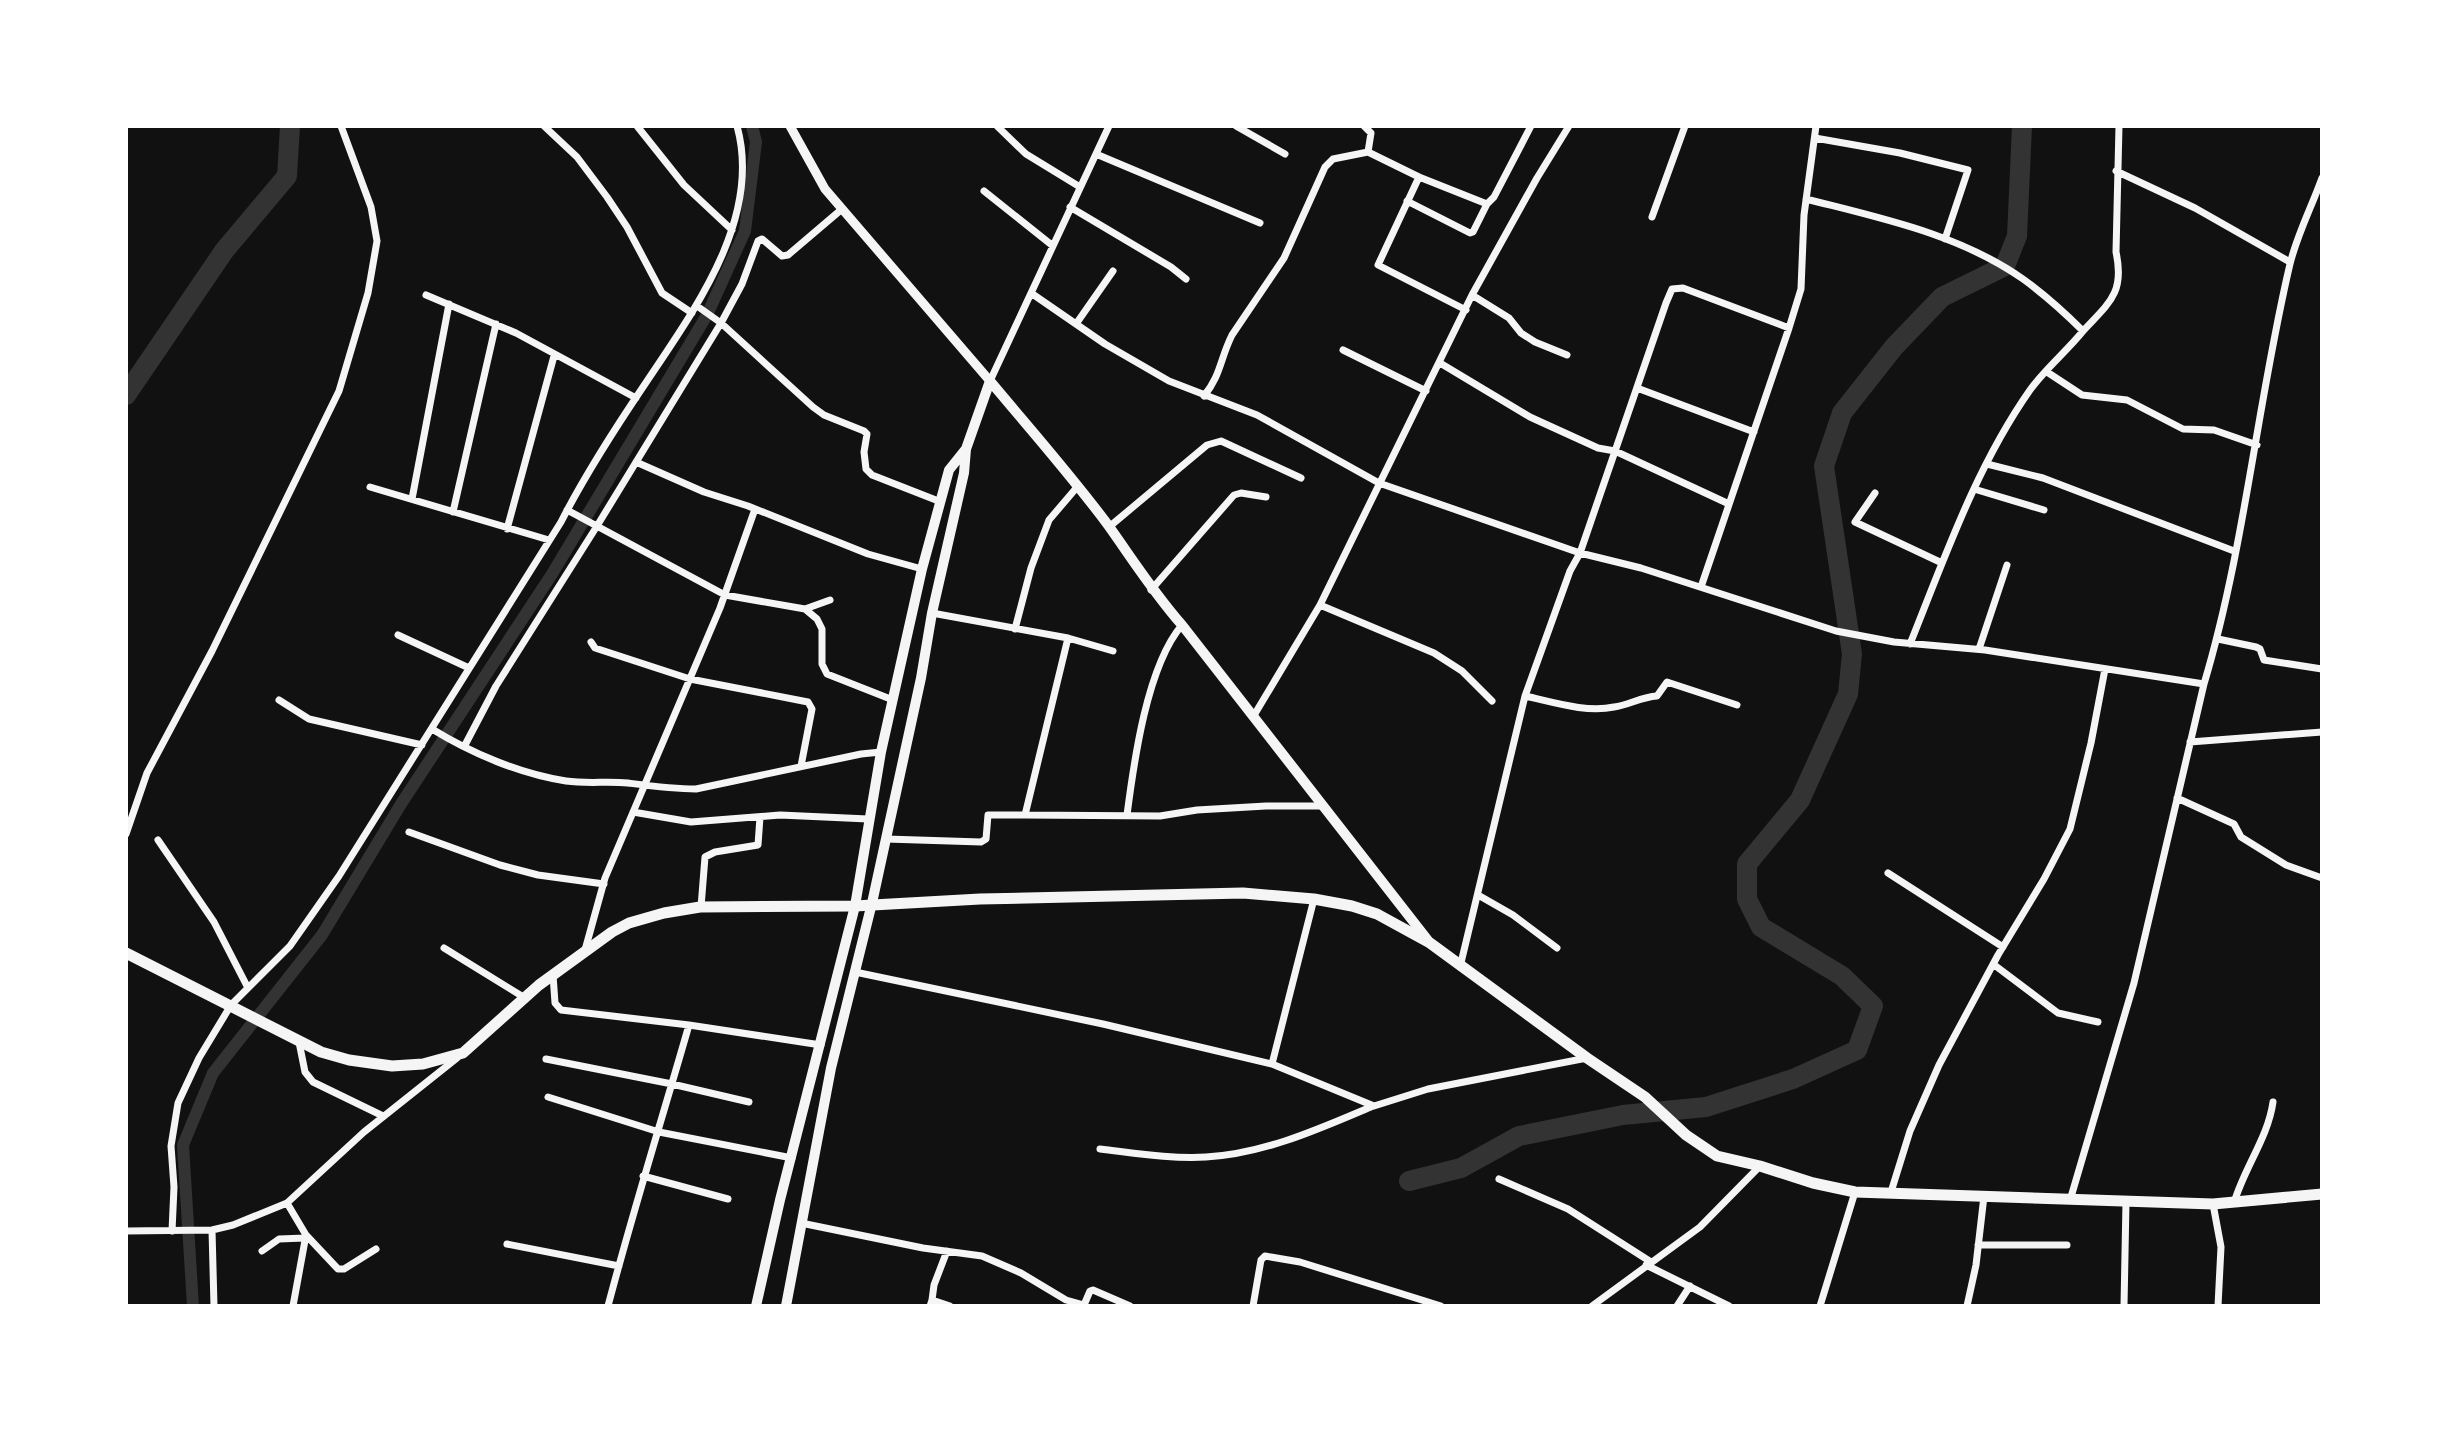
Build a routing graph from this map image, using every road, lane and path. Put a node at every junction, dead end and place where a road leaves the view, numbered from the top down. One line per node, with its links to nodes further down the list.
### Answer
1 (341, 126): 130 (street)
2 (544, 126): 41 (street)
3 (637, 126): 31 (street)
4 (737, 126): 31 (street)
5 (790, 126): 28 (main road)
6 (997, 126): 22 (street)
7 (1109, 126): 17 (street)
8 (1236, 126): 18 (street)
9 (1364, 126): 16 (street)
10 (1531, 126): 26 (street)
11 (1569, 126): 39 (street)
12 (1685, 126): 29 (street)
13 (1816, 126): 15 (street)
14 (2119, 126): 19 (street)
15 (1815, 138): 24 (street); 32 (street)
16 (1368, 152): 20 (street); 56 (street)
17 (1096, 154): 22 (street); 30 (street)
18 (1285, 154)
19 (2116, 171): 34 (street); 47 (street)
20 (1419, 177): 25 (street); 26 (street)
21 (2322, 178): 34 (street)
22 (1080, 187): 27 (street)
23 (984, 191): 33 (street)
24 (1806, 199): 32 (street); 46 (street)
25 (1407, 201): 26 (street); 42 (street)
26 (1487, 204)
27 (1070, 207): 33 (street); 36 (street)
28 (842, 209): 43 (street); 53 (main road)
29 (1652, 217)
30 (1260, 223)
31 (732, 230): 41 (street)
32 (1945, 239): 47 (street)
33 (1053, 246): 37 (street)
34 (2290, 262): 59 (street)
35 (1113, 271): 45 (street)
36 (1186, 279)
37 (1031, 293): 45 (street); 53 (street)
38 (426, 295): 40 (street)
39 (1472, 295): 42 (street); 49 (street)
40 (449, 304): 44 (street); 71 (street)
41 (697, 309): 43 (street); 57 (street)
42 (1466, 310): 51 (street)
43 (718, 321): 62 (street); 72 (street)
44 (496, 324): 50 (street); 77 (street)
45 (1076, 324): 56 (street)
46 (1789, 328): 54 (street); 58 (street)
47 (2083, 331): 52 (street)
48 (1343, 350): 55 (street)
49 (1567, 355)
50 (554, 356): 57 (street); 80 (street)
51 (1440, 363): 55 (street); 61 (street)
52 (2047, 372): 59 (street); 63 (street)
53 (990, 381): 60 (main road); 66 (main road)
54 (1637, 388): 58 (street); 61 (street)
55 (1426, 391): 65 (street)
56 (1204, 396): 65 (street)
57 (636, 398): 76 (street)
58 (1754, 432): 73 (street)
59 (2257, 445): 82 (street)
60 (966, 449): 72 (main road); 93 (main road)
61 (1615, 451): 73 (street); 83 (street)
62 (636, 462): 74 (street); 78 (street)
63 (1987, 464): 68 (street); 82 (street)
64 (1301, 478): 79 (street)
65 (1379, 483): 83 (street); 91 (street)
66 (1078, 486): 79 (main road); 95 (street)
67 (370, 487): 71 (street)
68 (1974, 489): 75 (street); 84 (street)
69 (1875, 493): 84 (street)
70 (1266, 497): 88 (street)
71 (412, 499): 77 (street)
72 (941, 502): 86 (main road)
73 (1729, 504): 87 (street)
74 (755, 509): 86 (street); 89 (street)
75 (2044, 510)
76 (569, 511): 78 (street); 81 (street)
77 (453, 512): 80 (street)
78 (596, 526): 89 (street); 118 (street)
79 (1109, 527): 88 (main road)
80 (507, 529): 81 (street)
81 (549, 540): 103 (street)
82 (2234, 551): 98 (street)
83 (1580, 553): 87 (street); 108 (street)
84 (1942, 563): 100 (street)
85 (2007, 565): 101 (street)
86 (922, 569): 110 (main road)
87 (1701, 587): 100 (street)
88 (1151, 590): 94 (main road)
89 (725, 595): 92 (street); 106 (street)
90 (830, 600): 92 (street)
91 (1320, 605): 111 (street); 113 (street)
92 (805, 609): 110 (street)
93 (932, 613): 95 (street); 131 (main road)
94 (1182, 625): 113 (main road); 126 (street)
95 (1015, 629): 97 (street)
96 (398, 635): 103 (street)
97 (1068, 638): 102 (street); 125 (street)
98 (2218, 639): 105 (street); 107 (street)
99 (591, 642): 106 (street)
100 (1910, 644): 101 (street)
101 (1979, 649): 104 (street)
102 (1113, 651)
103 (469, 668): 114 (street)
104 (2105, 669): 107 (street); 142 (street)
105 (2322, 669)
106 (690, 679): 120 (street); 121 (street)
107 (2204, 684): 116 (street)
108 (1525, 696): 112 (street); 136 (street)
109 (279, 700): 117 (street)
110 (893, 700): 119 (main road)
111 (1492, 701)
112 (1737, 705)
113 (1253, 717): 123 (main road)
114 (435, 731): 117 (street); 118 (street)
115 (2322, 732): 116 (street)
116 (2190, 742): 122 (street)
117 (422, 745): 151 (street)
118 (464, 745): 121 (street)
119 (881, 752): 120 (street); 128 (main road)
120 (801, 766): 121 (street)
121 (645, 786): 124 (street)
122 (2177, 798): 134 (street); 178 (street)
123 (1325, 806): 126 (street); 141 (main road)
124 (633, 812): 127 (street); 135 (street)
125 (1025, 815): 126 (street); 131 (street)
126 (1127, 815)
127 (760, 817): 128 (street); 140 (street)
128 (868, 819): 139 (main road)
129 (409, 832): 135 (street)
130 (126, 834)
131 (886, 839): 138 (main road)
132 (158, 840): 151 (street)
133 (1888, 873): 142 (street)
134 (2322, 878)
135 (604, 884): 145 (street)
136 (1478, 895): 144 (street); 148 (street)
137 (1314, 899): 138 (highway); 141 (highway); 161 (street)
138 (872, 903): 139 (highway); 149 (main road)
139 (855, 906): 140 (highway); 157 (main road)
140 (701, 907): 145 (highway)
141 (1430, 943): 148 (highway)
142 (2003, 947): 147 (street)
143 (444, 948): 152 (street)
144 (1557, 948)
145 (585, 952): 150 (highway)
146 (126, 953): 153 (highway)
147 (1993, 964): 154 (street); 175 (street)
148 (1460, 967): 159 (highway)
149 (855, 972): 161 (street); 184 (main road)
150 (553, 975): 152 (highway); 155 (street)
151 (248, 988): 153 (street)
152 (525, 998): 158 (highway)
153 (231, 1005): 156 (highway); 187 (street)
154 (2098, 1022)
155 (689, 1025): 157 (street); 162 (street)
156 (299, 1042): 158 (highway); 167 (street)
157 (821, 1045): 170 (main road)
158 (463, 1053): 167 (street)
159 (1587, 1058): 166 (street); 171 (highway)
160 (546, 1059): 162 (street)
161 (1272, 1064): 166 (street)
162 (672, 1084): 164 (street); 168 (street)
163 (548, 1097): 168 (street)
164 (749, 1102)
165 (2273, 1102): 182 (street)
166 (1374, 1106): 169 (street)
167 (383, 1116): 181 (street)
168 (659, 1132): 170 (street); 172 (street)
169 (1100, 1149)
170 (792, 1158): 202 (main road)
171 (1760, 1166): 174 (highway); 195 (street)
172 (643, 1176): 179 (street); 196 (street)
173 (1499, 1179): 195 (street)
174 (1855, 1192): 175 (highway); 212 (street)
175 (1891, 1192): 177 (highway)
176 (2322, 1194): 182 (highway)
177 (1984, 1196): 178 (highway); 190 (street)
178 (2071, 1197): 180 (highway)
179 (728, 1199)
180 (2126, 1202): 183 (highway); 214 (street)
181 (287, 1203): 185 (street); 188 (street)
182 (2234, 1203): 183 (highway)
183 (2213, 1204): 215 (street)
184 (801, 1223): 194 (street); 203 (main road)
185 (212, 1230): 187 (street); 199 (street)
186 (126, 1231): 187 (street)
187 (176, 1232)
188 (306, 1236): 192 (street); 193 (street); 200 (street)
189 (507, 1244): 196 (street)
190 (1978, 1245): 191 (street); 213 (street)
191 (2067, 1245)
192 (376, 1249)
193 (262, 1251)
194 (947, 1251): 198 (street); 205 (street)
195 (1648, 1263): 197 (street); 209 (street)
196 (619, 1266): 201 (street)
197 (1690, 1286): 210 (street); 211 (street)
198 (931, 1303): 204 (street)
199 (214, 1306)
200 (293, 1306)
201 (608, 1306)
202 (756, 1306)
203 (786, 1306)
204 (950, 1306)
205 (1084, 1306): 206 (street)
206 (1130, 1306)
207 (1253, 1306): 208 (street)
208 (1441, 1306)
209 (1592, 1306)
210 (1677, 1306)
211 (1729, 1306)
212 (1820, 1306)
213 (1967, 1306)
214 (2124, 1306)
215 (2218, 1306)

